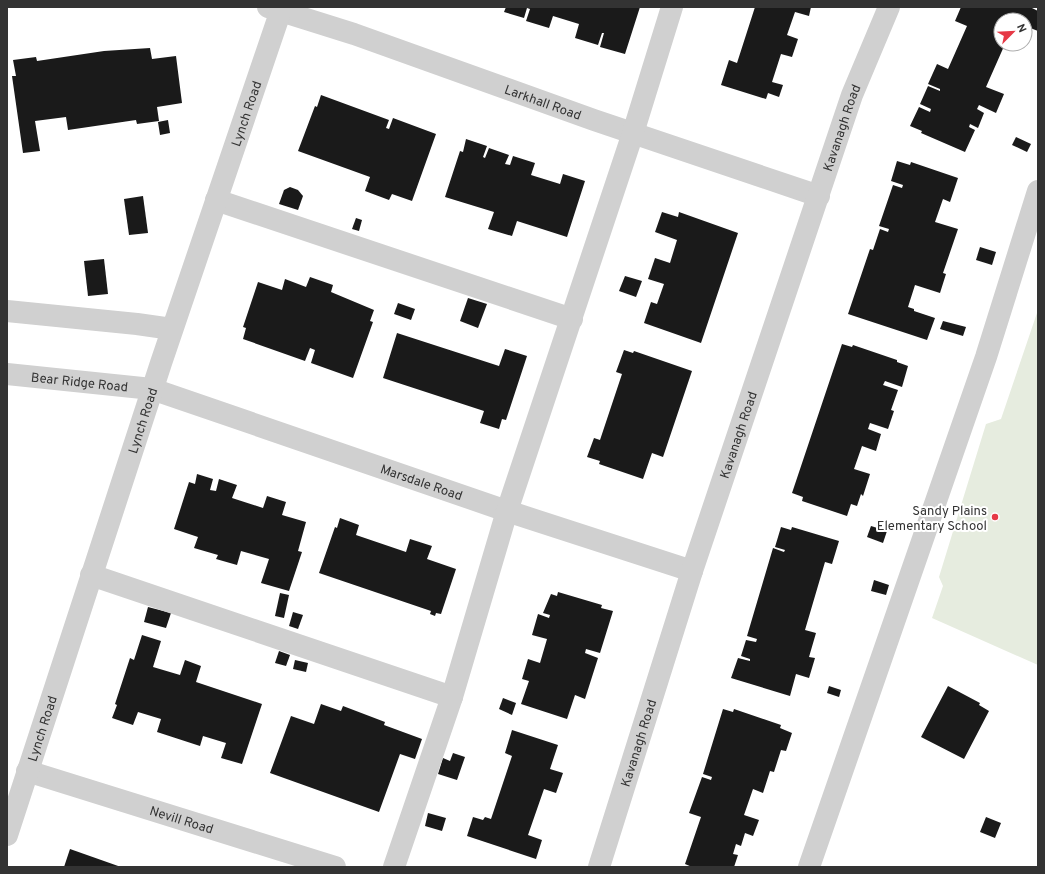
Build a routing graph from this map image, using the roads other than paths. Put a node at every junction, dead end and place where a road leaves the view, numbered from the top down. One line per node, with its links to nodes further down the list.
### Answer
1 (672, 7): 4 (street)
2 (889, 7): 6 (street, Kavanagh Road)
3 (276, 8): 4 (street, Larkhall Road); 7 (street, Lynch Road)
4 (633, 133): 6 (street, Larkhall Road); 9 (street)
5 (1038, 191): 22 (street)
6 (819, 196): 14 (street, Kavanagh Road)
7 (216, 200): 9 (street); 10 (street, Lynch Road)
8 (7, 311): 10 (street)
9 (572, 320): 13 (street)
10 (172, 329): 12 (street, Lynch Road)
11 (7, 374): 12 (street, Bear Ridge Road)
12 (152, 389): 13 (street, Marsdale Road); 15 (street, Lynch Road)
13 (508, 511): 14 (street, Marsdale Road); 16 (street)
14 (692, 571): 21 (street, Kavanagh Road)
15 (91, 575): 16 (street); 17 (street, Lynch Road)
16 (452, 697): 20 (street)
17 (28, 771): 18 (street, Lynch Road); 19 (street, Nevill Road)
18 (7, 835)
19 (335, 867)
20 (394, 867)
21 (599, 867)
22 (809, 867)

